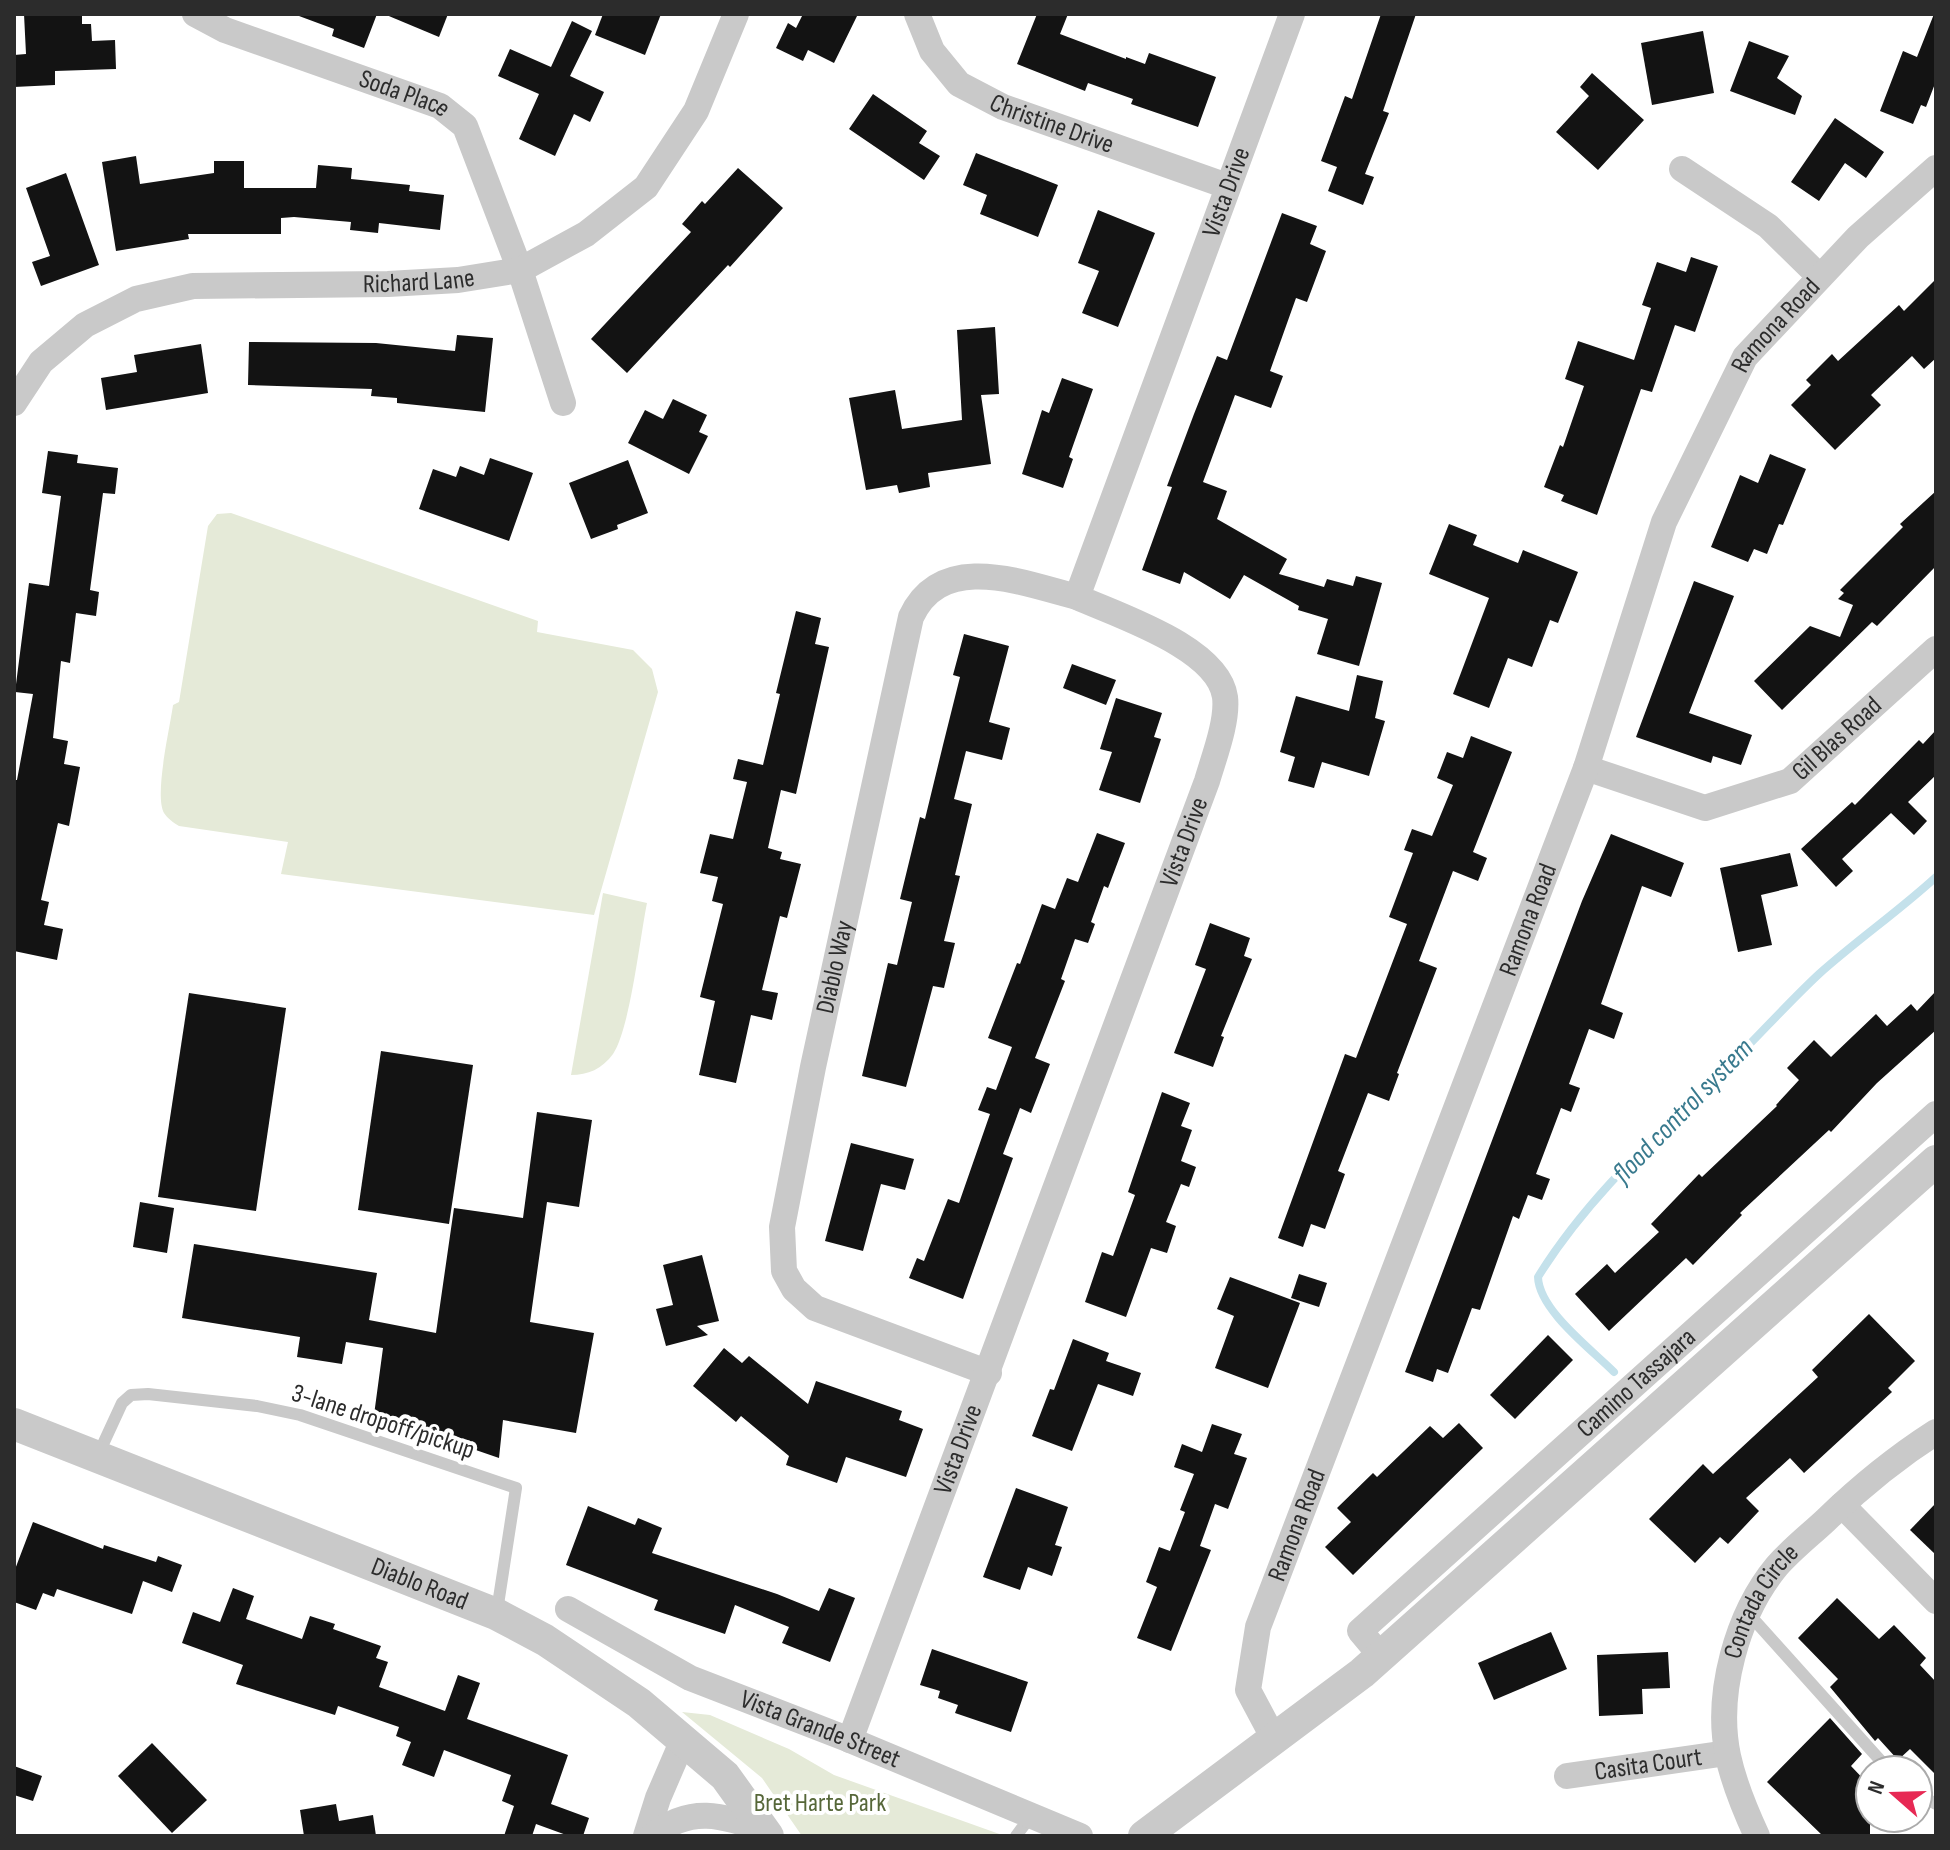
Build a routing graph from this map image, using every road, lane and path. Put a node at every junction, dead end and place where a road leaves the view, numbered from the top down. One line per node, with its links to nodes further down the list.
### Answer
1 (195, 14): 8 (street, Soda Place)
2 (736, 14): 8 (street, Richard Lane)
3 (917, 14): 7 (street, Christine Drive)
4 (1292, 14): 7 (street, Vista Drive)
5 (1936, 168): 9 (street, Ramona Road)
6 (1682, 169): 9 (street)
7 (1227, 186): 12 (street, Vista Drive)
8 (520, 270): 10 (street, Richard Lane); 11 (street, Soda Place)
9 (1820, 277): 14 (street, Ramona Road)
10 (14, 403)
11 (563, 403)
12 (1077, 597): 17 (street, Vista Drive); 17 (street, Diablo Way)
13 (1936, 649): 14 (street, Gil Blas Road)
14 (1586, 768): 27 (street, Ramona Road)
15 (1936, 1114): 26 (street, Camino Tassajara)
16 (1936, 1161): 26 (street, Camino Tassajara)
17 (989, 1373): 29 (street, Vista Drive)
18 (14, 1424): 20 (street, Diablo Road)
19 (1936, 1432): 21 (street, Contada Circle)
20 (98, 1457): 25 (street, Diablo Road); 25 (lane, 3-lane dropoff/pickup)
21 (1842, 1505): 22 (street); 24 (street, Contada Circle)
22 (1936, 1601)
23 (568, 1609): 29 (street, Vista Grande Street)
24 (1747, 1612): 30 (street, Contada Circle); 31 (lane)
25 (496, 1614): 28 (street, Diablo Road)
26 (1381, 1656): 27 (street, Camino Tassajara)
27 (1273, 1737): 37 (street, Camino Tassajara)
28 (683, 1740): 34 (street, Diablo Road); 35 (street)
29 (850, 1740): 33 (street, Vista Grande Street)
30 (1727, 1753): 32 (street, Casita Court); 38 (street, Contada Circle)
31 (1875, 1754)
32 (1567, 1776)
33 (1024, 1826): 36 (street, Vista Grande Street)
34 (766, 1833): 35 (street)
35 (649, 1836)
36 (1080, 1836)
37 (1144, 1836)
38 (1757, 1836)

